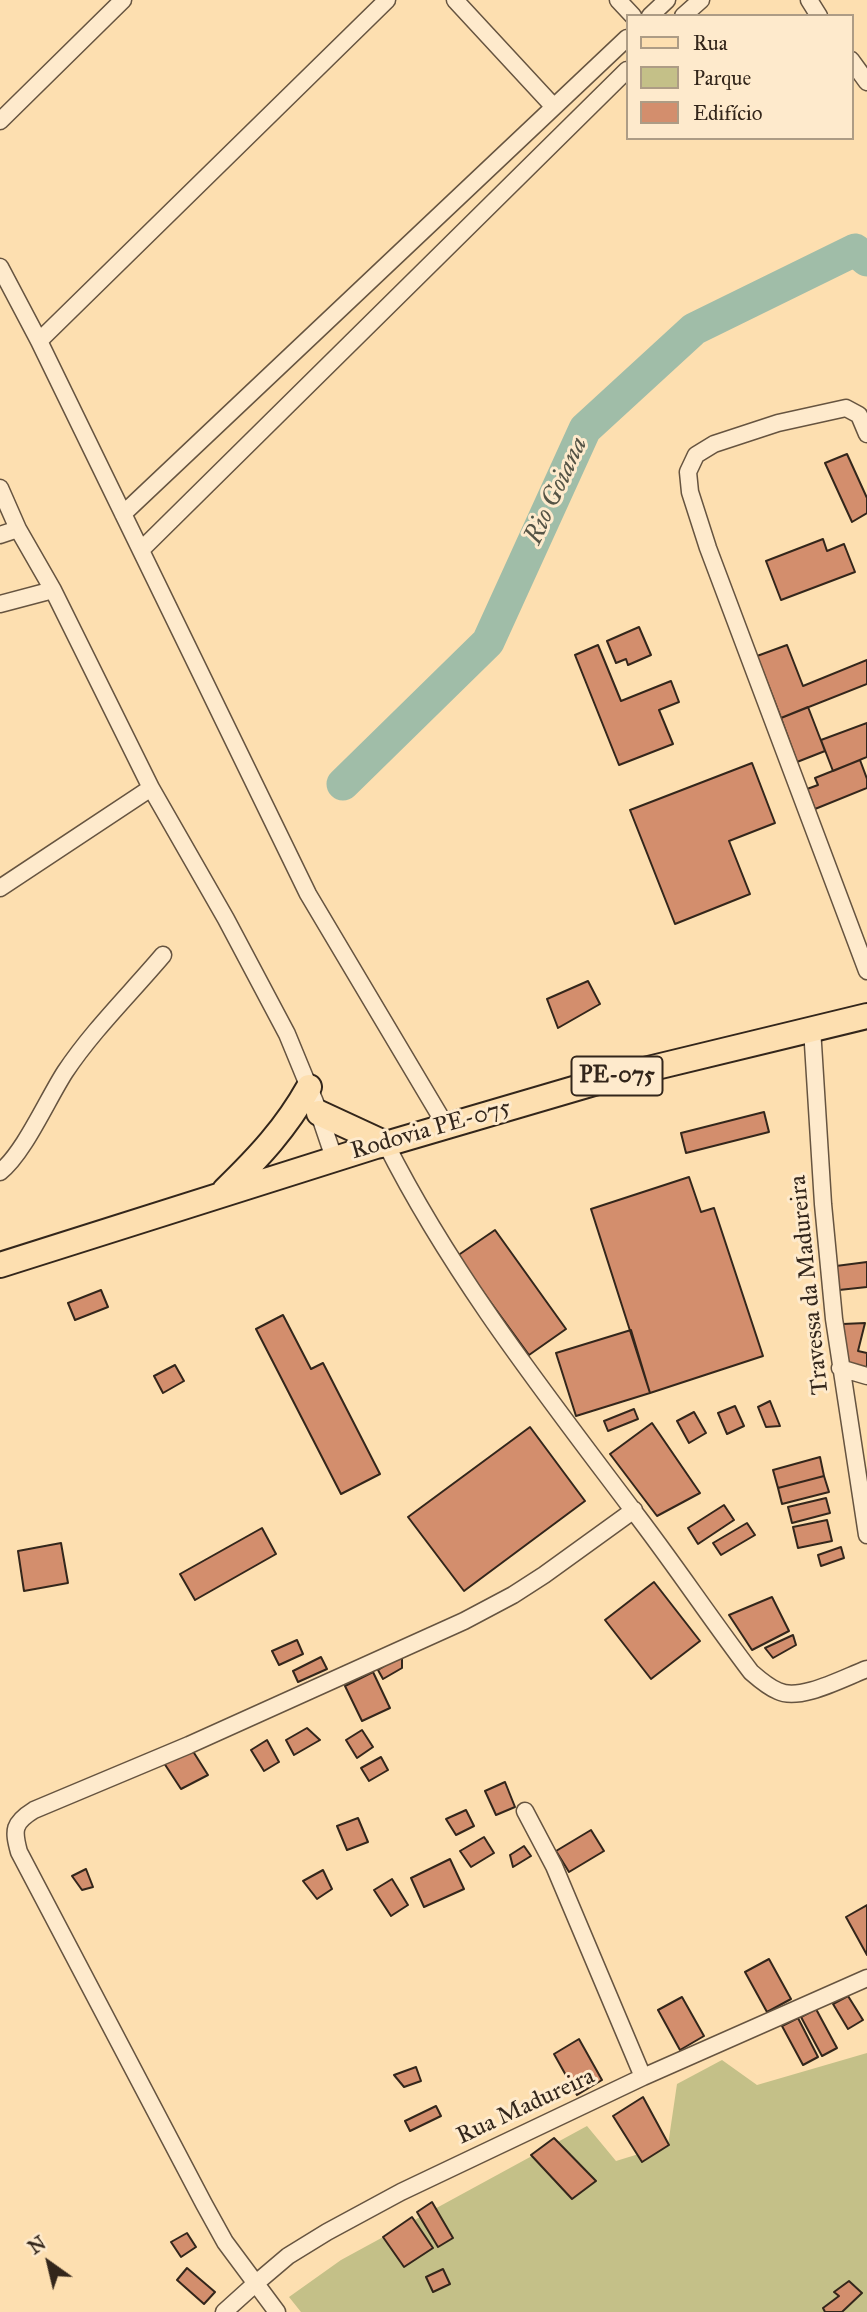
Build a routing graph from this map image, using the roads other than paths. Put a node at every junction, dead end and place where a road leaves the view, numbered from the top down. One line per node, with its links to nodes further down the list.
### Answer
1 (123, 0): 15 (street)
2 (387, 0): 17 (street)
3 (455, 0): 14 (street)
4 (618, 0): 7 (street)
5 (667, 0): 8 (street)
6 (701, 0): 9 (street)
7 (631, 14)
8 (652, 14)
9 (685, 14)
10 (626, 39): 14 (street)
11 (853, 63): 13 (street)
12 (626, 71): 23 (street)
13 (867, 82)
14 (554, 107): 20 (street)
15 (0, 121)
16 (0, 267): 17 (street)
17 (39, 341): 20 (street)
18 (867, 433): 29 (street)
19 (0, 488): 21 (street)
20 (123, 514): 23 (street)
21 (19, 529): 22 (street); 24 (street)
22 (0, 535)
23 (141, 550): 34 (street)
24 (53, 590): 25 (street); 26 (street)
25 (0, 604)
26 (151, 788): 27 (street); 32 (street)
27 (0, 888)
28 (163, 955): 37 (street)
29 (867, 971)
30 (867, 1016): 31 (main road, Rodovia PE-075 / PE-075)
31 (812, 1028): 34 (main road, Rodovia PE-075 / PE-075); 40 (street, Travessa da Madureira)
32 (309, 1087): 33 (street); 38 (main road)
33 (319, 1113): 35 (main road); 36 (street)
34 (446, 1126): 35 (main road, Rodovia PE-075 / PE-075)
35 (386, 1144): 36 (main road, Rodovia PE-075 / PE-075); 42 (street)
36 (334, 1158): 38 (main road, Rodovia PE-075 / PE-075)
37 (2, 1165)
38 (220, 1195): 39 (main road, Rodovia PE-075 / PE-075)
39 (0, 1265)
40 (840, 1368): 41 (street); 43 (street, Travessa da Madureira)
41 (867, 1376)
42 (634, 1510): 44 (street); 48 (street)
43 (867, 1535)
44 (867, 1669)
45 (525, 1811): 47 (street)
46 (867, 1978): 47 (street, Rua Madureira)
47 (643, 2077): 48 (street, Rua Madureira)
48 (255, 2284): 49 (street, Rua Madureira); 50 (street)
49 (225, 2312)
50 (277, 2312)

